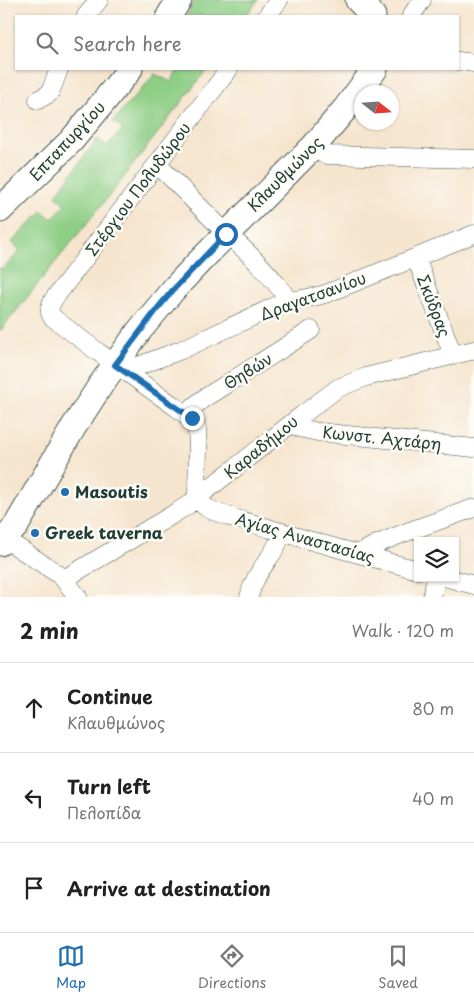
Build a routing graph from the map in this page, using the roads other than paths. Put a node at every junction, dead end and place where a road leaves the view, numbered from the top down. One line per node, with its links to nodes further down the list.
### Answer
1 (99, 0): 6 (street)
2 (179, 0): 7 (main road)
3 (278, 0): 8 (street)
4 (358, 0): 9 (main road)
5 (422, 0): 10 (street)
6 (87, 15)
7 (170, 15)
8 (268, 15)
9 (372, 15)
10 (413, 15)
11 (459, 61): 12 (street)
12 (474, 63)
13 (59, 70): 17 (street)
14 (129, 70): 21 (main road, Επταπυργίου)
15 (228, 70): 20 (street, Στέργιου Πολυδώρου)
16 (374, 70): 18 (main road, Κλαυθμώνος)
17 (38, 100)
18 (314, 146): 19 (street); 22 (main road, Κλαυθμώνος)
19 (474, 159)
20 (157, 164): 22 (street); 29 (street, Στέργιου Πολυδώρου)
21 (0, 210)
22 (222, 229): 25 (street); 29 (main road, Κλαυθμώνος)
23 (474, 234): 24 (street, Δραγατσανίου)
24 (416, 258): 25 (street, Δραγατσανίου); 28 (street, Σκύδρας)
25 (289, 301): 29 (street, Δραγατσανίου)
26 (310, 330): 30 (street, Θηβών)
27 (474, 350): 28 (street, Καραδήμου)
28 (453, 355): 31 (street, Καραδήμου)
29 (120, 368): 30 (street); 36 (main road, Κλαυθμώνος)
30 (187, 414): 33 (street)
31 (292, 423): 32 (street, Κωνστ. Αχτάρη); 33 (street, Καραδήμου)
32 (474, 448)
33 (197, 498): 35 (street, Αγίας Αναστασίας); 39 (street, Καραδήμου)
34 (474, 508): 37 (street)
35 (283, 532): 37 (street, Αγίας Αναστασίας); 44 (street)
36 (2, 541): 39 (street)
37 (358, 554): 38 (street, Αγίας Αναστασίας)
38 (414, 569)
39 (64, 580): 43 (street)
40 (459, 581): 42 (street)
41 (435, 582): 45 (street)
42 (474, 584)
43 (78, 597)
44 (249, 597)
45 (432, 597)

